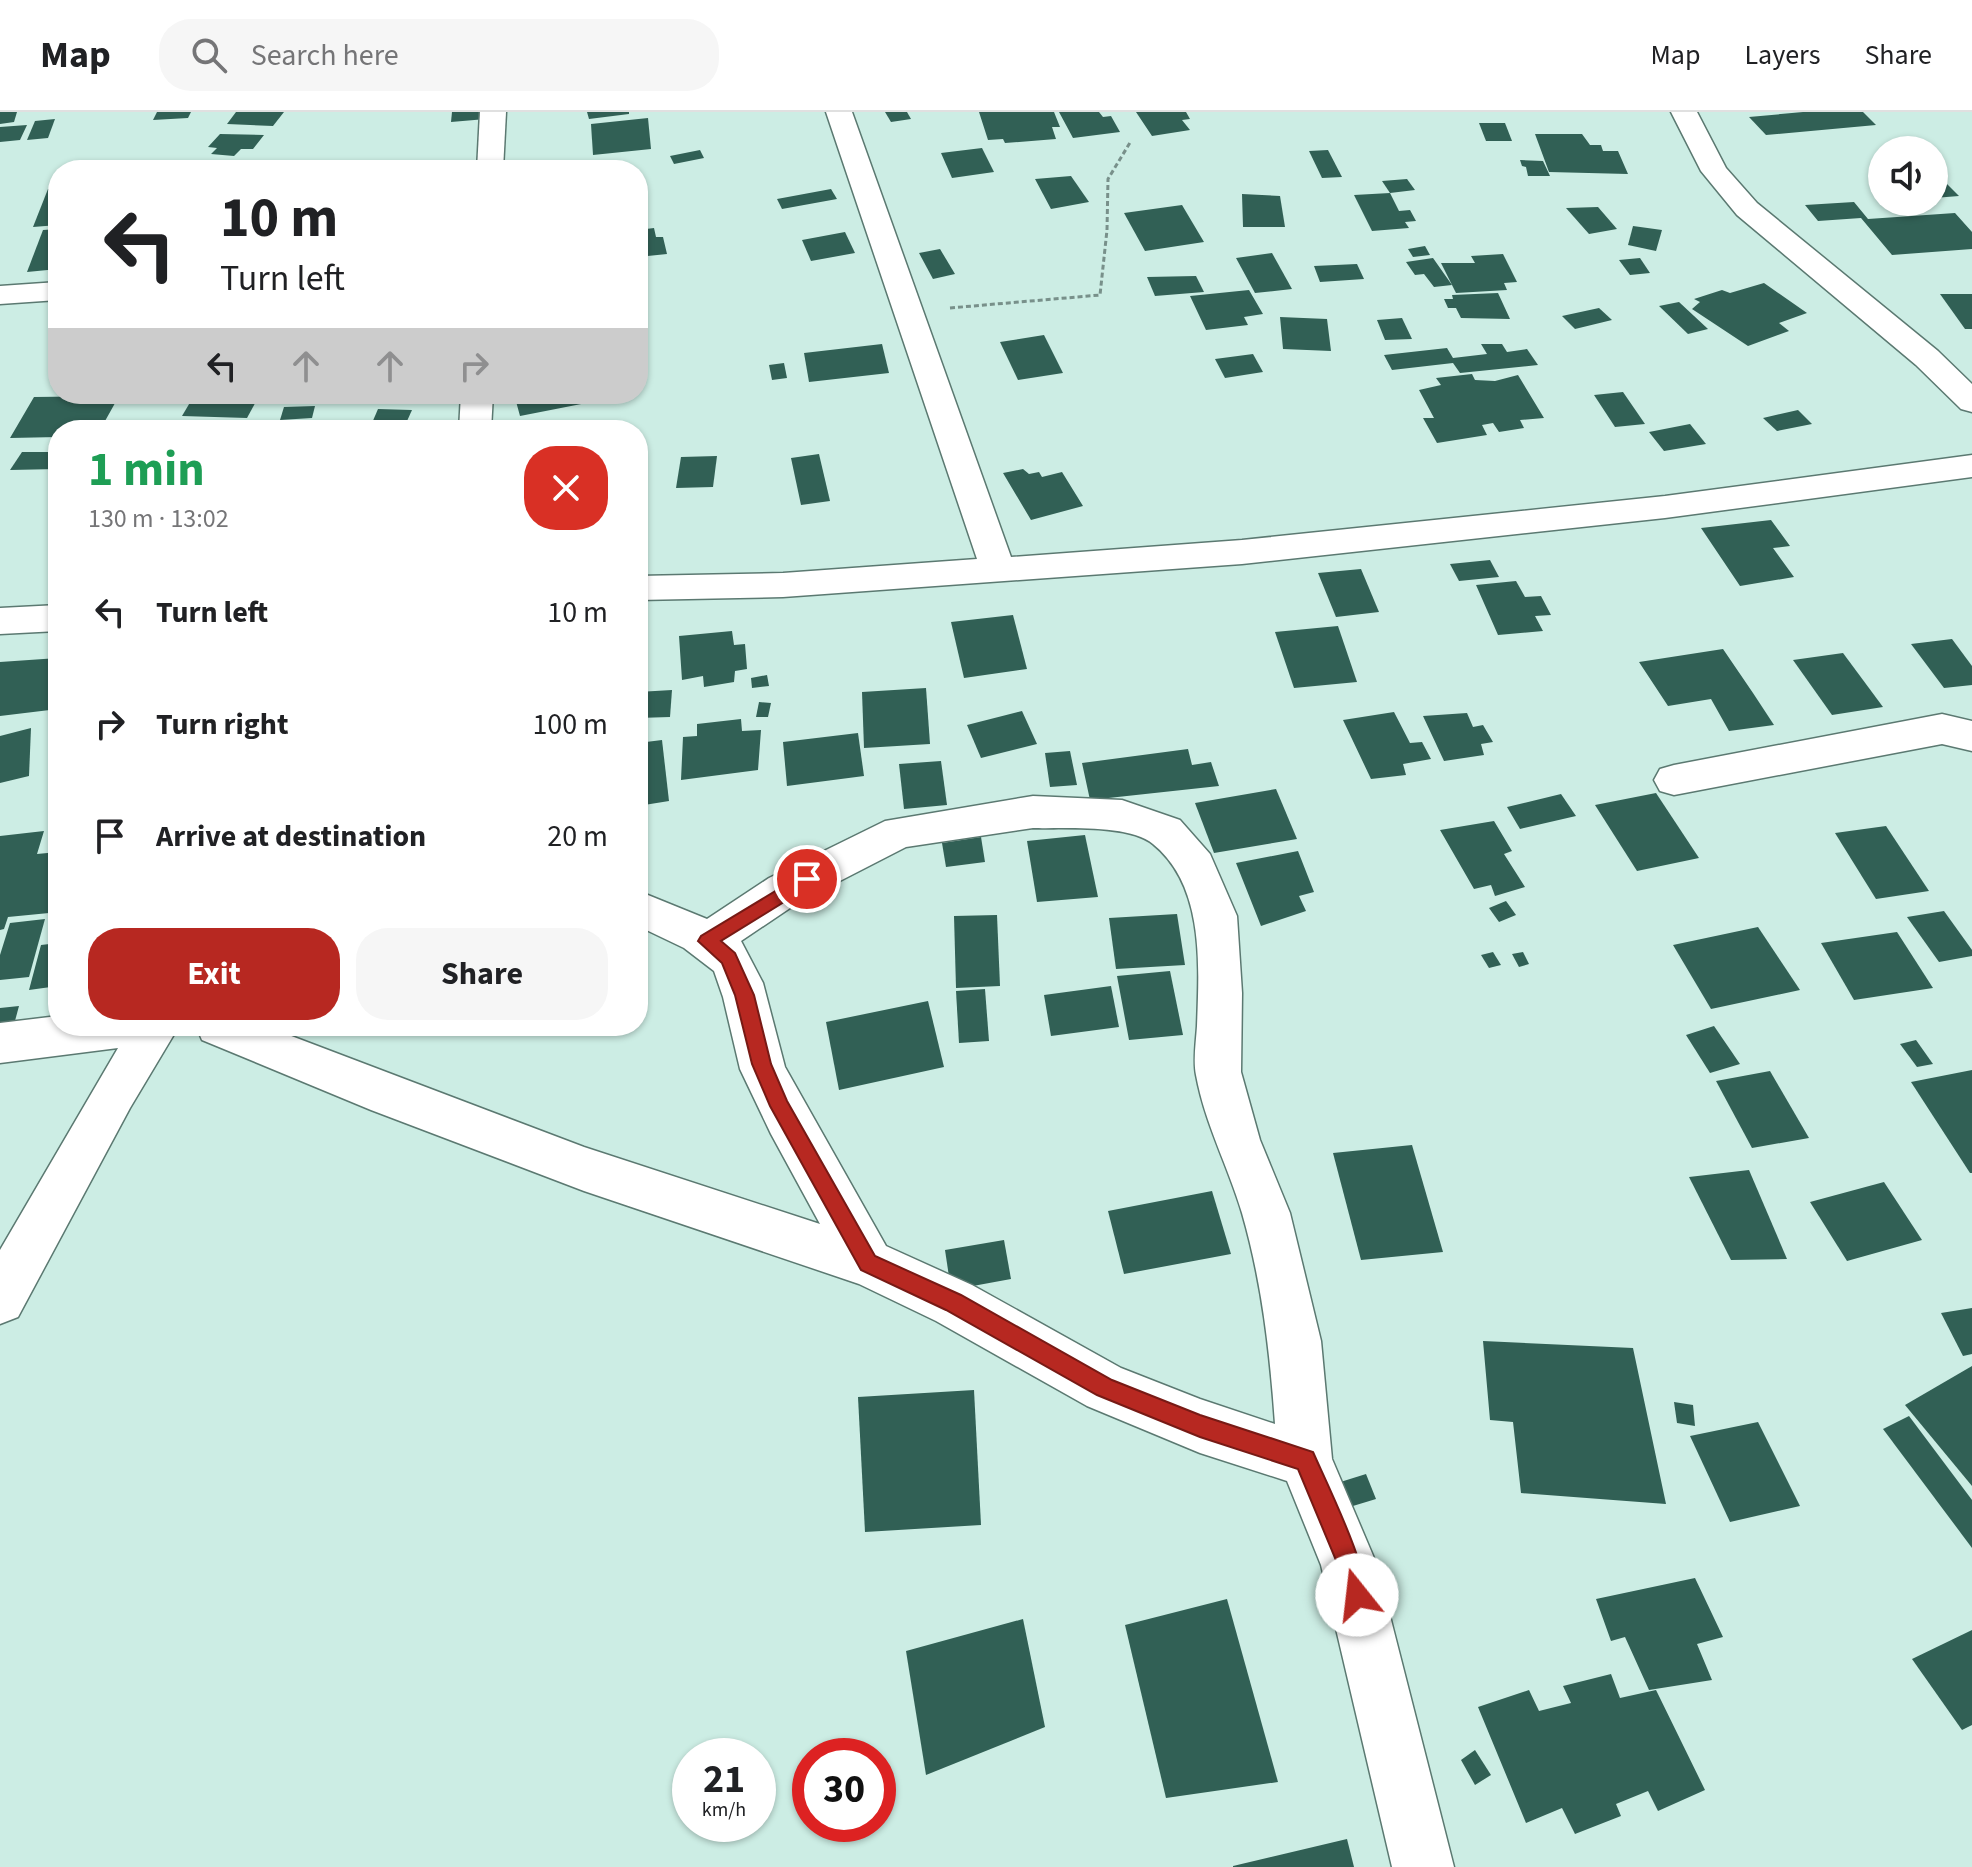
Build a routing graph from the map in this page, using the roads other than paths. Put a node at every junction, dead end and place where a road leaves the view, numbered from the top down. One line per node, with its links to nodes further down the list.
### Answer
1 (493, 112): 4 (street)
2 (839, 112): 9 (street)
3 (1684, 112): 7 (street)
4 (491, 160)
5 (48, 292): 6 (street)
6 (0, 295)
7 (1972, 402)
8 (1972, 466): 9 (street)
9 (997, 567): 10 (street)
10 (648, 588)
11 (48, 619): 12 (street)
12 (0, 621)
13 (1972, 736): 14 (street)
14 (1674, 780)
15 (648, 913): 16 (street)
16 (707, 941): 22 (street); 24 (street)
17 (57, 1036): 20 (street)
18 (151, 1036): 23 (street)
19 (271, 1036): 21 (street)
20 (0, 1043)
21 (314, 1044): 22 (street)
22 (868, 1263): 24 (street)
23 (0, 1299)
24 (1305, 1460): 25 (street)
25 (1423, 1867)

